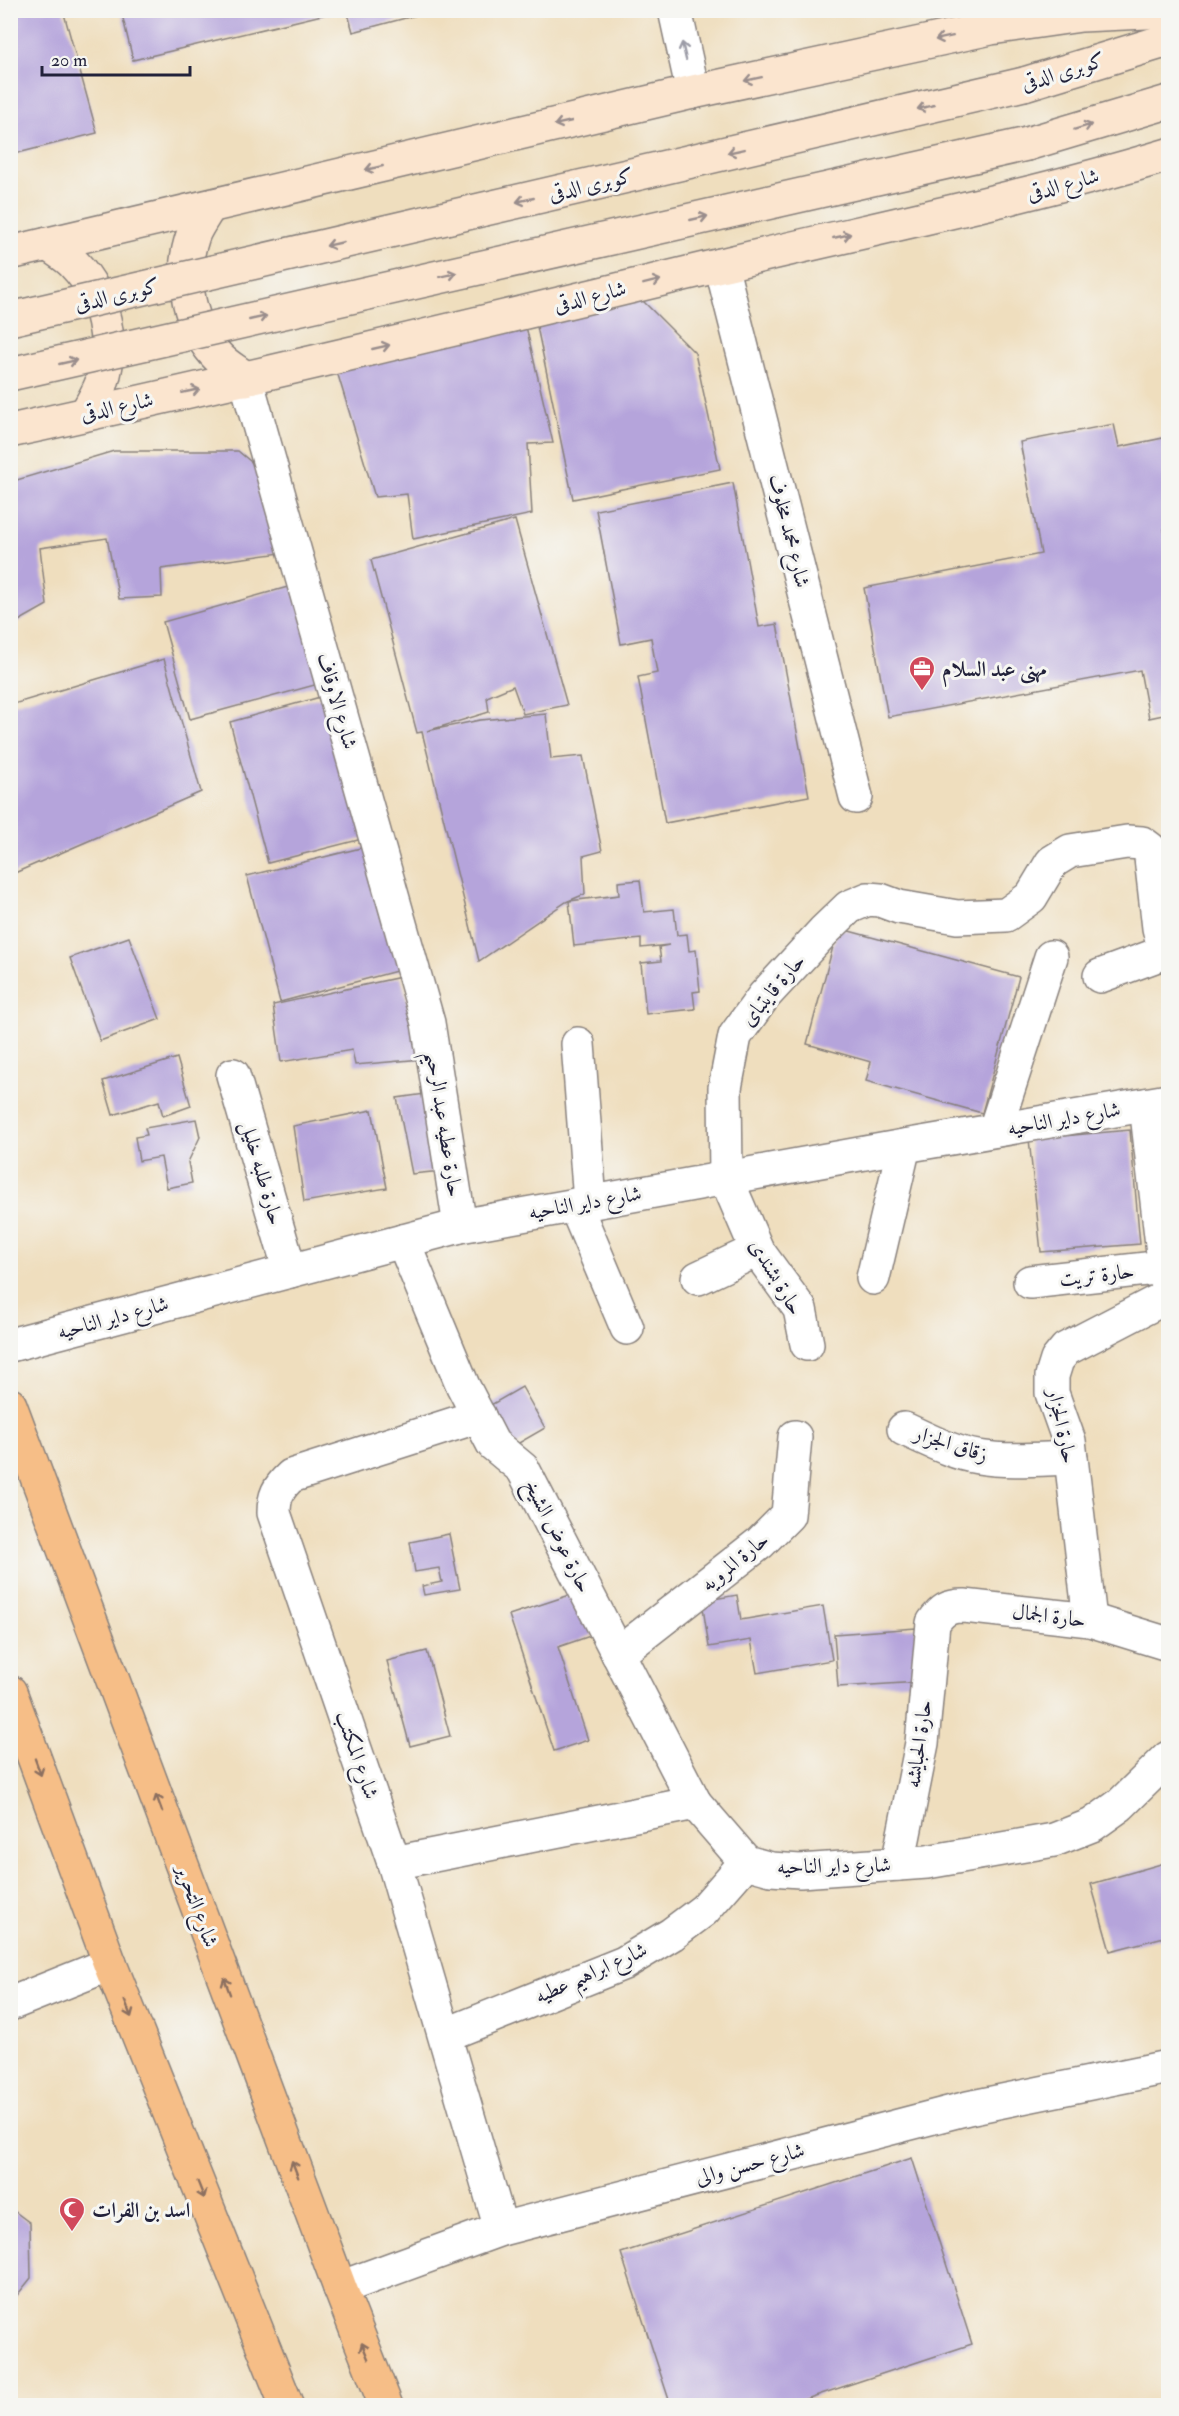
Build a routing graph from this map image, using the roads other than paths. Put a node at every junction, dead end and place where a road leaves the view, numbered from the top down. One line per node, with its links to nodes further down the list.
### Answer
1 (675, 10): 6 (street, one-way to 1)
2 (1025, 10): 4 (street)
3 (1168, 11): 4 (street)
4 (991, 28): 6 (street, one-way to 6)
5 (1168, 40): 13 (street, كوبرى الدقى, one-way to 13, bridge)
6 (693, 92): 9 (street, one-way to 9)
7 (1168, 102): 14 (street, one-way to 7, bridge)
8 (1168, 155): 12 (street, شارع الدقى, one-way to 8)
9 (208, 207): 10 (street); 15 (street)
10 (48, 244): 11 (street); 16 (street)
11 (10, 253)
12 (721, 265): 15 (street, شارع الدقى, one-way to 12); 18 (street, شارع محمد مخلوف)
13 (10, 319)
14 (10, 374)
15 (246, 379): 16 (street, شارع الدقى, one-way to 15); 23 (street, شارع الاوقاف)
16 (86, 414): 17 (street, شارع الدقى)
17 (10, 431)
18 (856, 797)
19 (1168, 945): 29 (street, حارة قايتباى)
20 (1168, 951): 22 (street)
21 (1051, 957): 27 (street)
22 (1100, 976)
23 (428, 1023): 31 (street, حارة عطيه عبد الرحيم)
24 (578, 1044): 30 (street)
25 (233, 1075): 34 (street, حارة طلبه خليل)
26 (1157, 1103): 27 (street, شارع داير الناحيه); 38 (street)
27 (995, 1130): 28 (street, شارع داير الناحيه)
28 (904, 1146): 29 (street, شارع داير الناحيه); 36 (street)
29 (726, 1178): 30 (street, شارع داير الناحيه); 33 (street, حارة بشندى)
30 (583, 1204): 31 (street, شارع داير الناحيه); 39 (street)
31 (460, 1226): 32 (street, شارع داير الناحيه)
32 (403, 1241): 34 (street, شارع داير الناحيه); 43 (street, حارة عوض الشيخ)
33 (757, 1250): 35 (street); 40 (street, حارة بشندى)
34 (290, 1271): 41 (street, شارع داير الناحيه)
35 (698, 1278)
36 (873, 1278)
37 (1030, 1282): 38 (street, حارة تريت)
38 (1167, 1287): 46 (street, حارة الجزار)
39 (627, 1328)
40 (807, 1344)
41 (10, 1345)
42 (10, 1405): 62 (main road, شارع التحرير, one-way to 42)
43 (479, 1416): 50 (street, حارة عوض الشيخ); 55 (street, شارع المكتب)
44 (904, 1429): 46 (street, زقاق الجزار)
45 (795, 1437): 50 (street, حارة المرويه)
46 (1071, 1458): 47 (street, حارة الجزار)
47 (1090, 1620): 48 (street, حارة الجمال); 49 (street, حارة الجمال)
48 (933, 1623): 56 (street, حارة الحبايشه)
49 (1168, 1644)
50 (618, 1654): 53 (street, حارة عوض الشيخ)
51 (10, 1692): 57 (main road, one-way to 57)
52 (1168, 1758): 56 (street, شارع داير الناحيه)
53 (695, 1803): 54 (street, شارع داير الناحيه); 55 (street)
54 (746, 1862): 56 (street, شارع داير الناحيه); 59 (street, شارع ابراهيم عطيه)
55 (394, 1863): 59 (street, شارع المكتب)
56 (898, 1864)
57 (110, 1964): 58 (street); 63 (main road, one-way to 63)
58 (10, 2004)
59 (445, 2035): 61 (street, شارع المكتب)
60 (1168, 2067): 61 (street, شارع حسن والى)
61 (501, 2229): 62 (street, شارع حسن والى)
62 (340, 2288): 64 (main road, شارع التحرير, one-way to 62)
63 (278, 2397)
64 (386, 2406)

